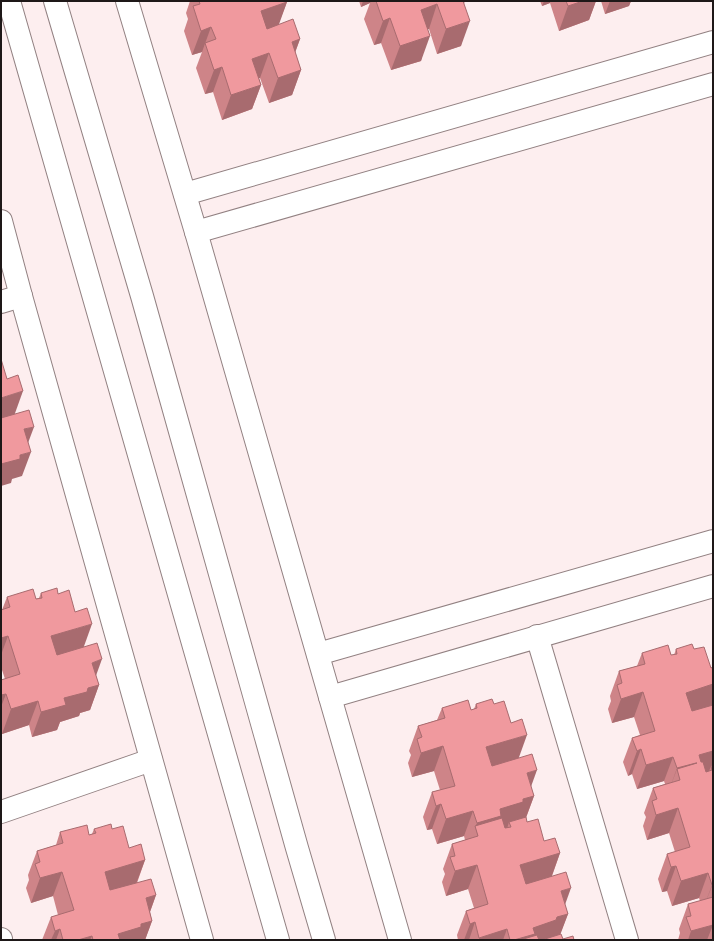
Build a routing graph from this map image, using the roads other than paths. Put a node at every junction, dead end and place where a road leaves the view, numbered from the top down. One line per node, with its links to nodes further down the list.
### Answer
1 (9, 1): 18 (street)
2 (55, 1): 19 (street)
3 (127, 1): 6 (street)
4 (713, 42): 6 (street)
5 (713, 84): 8 (street)
6 (184, 194): 8 (street)
7 (1, 221): 9 (street)
8 (196, 232): 13 (street)
9 (11, 299): 15 (street)
10 (713, 540): 13 (street)
11 (713, 586): 12 (street)
12 (537, 636): 14 (street); 21 (street)
13 (318, 654): 14 (street)
14 (330, 697): 20 (street)
15 (151, 760): 16 (street); 17 (street)
16 (1, 812)
17 (202, 940)
18 (278, 940)
19 (324, 940)
20 (400, 940)
21 (627, 940)

